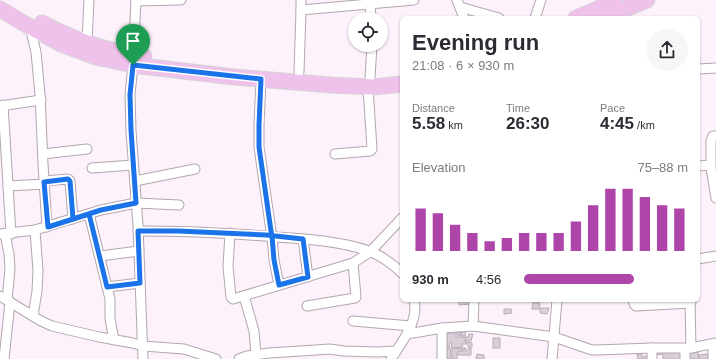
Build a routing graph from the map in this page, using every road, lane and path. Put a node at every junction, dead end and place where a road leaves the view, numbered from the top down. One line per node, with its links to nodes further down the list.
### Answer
1 (3, 0): 22 (main road)
2 (89, 0): 22 (street)
3 (177, 0): 4 (street); 10 (street)
4 (181, 0)
5 (301, 0): 14 (street)
6 (409, 0): 11 (street)
7 (541, 0): 18 (street)
8 (619, 0): 19 (main road)
9 (646, 0): 20 (main road)
10 (136, 1): 24 (street)
11 (370, 2): 14 (street); 15 (street)
12 (459, 4): 16 (street); 17 (street)
13 (0, 9): 21 (main road)
14 (302, 10): 27 (street)
15 (371, 12)
16 (463, 16)
17 (493, 16)
18 (536, 16)
19 (581, 16)
20 (607, 16)
21 (30, 27): 24 (main road); 32 (street)
22 (87, 42): 24 (main road)
23 (371, 52): 30 (street)
24 (133, 60): 27 (main road); 29 (main road); 38 (street)
25 (716, 68): 26 (street)
26 (700, 69)
27 (299, 72): 30 (main road)
28 (400, 74): 30 (main road)
29 (261, 79): 30 (main road); 57 (street)
30 (369, 82): 31 (main road); 37 (street)
31 (400, 84)
32 (41, 100): 33 (street); 36 (street)
33 (1, 105): 45 (street)
34 (716, 136): 39 (street)
35 (87, 149): 36 (street)
36 (43, 154): 44 (street)
37 (335, 154)
38 (133, 165): 41 (street); 43 (street)
39 (711, 165): 40 (street); 46 (street)
40 (700, 166)
41 (92, 168)
42 (195, 170): 43 (street)
43 (135, 181): 47 (street)
44 (45, 183): 45 (street); 50 (street); 52 (street)
45 (8, 186): 56 (street)
46 (716, 192)
47 (136, 203): 48 (street); 49 (street); 54 (street)
48 (179, 205)
49 (89, 214): 50 (street); 61 (street)
50 (73, 219): 52 (street)
51 (400, 220): 60 (street)
52 (48, 227): 53 (street)
53 (35, 230): 56 (street); 78 (street)
54 (138, 231): 55 (street); 59 (street)
55 (230, 233): 57 (street); 70 (street)
56 (5, 234): 71 (street)
57 (272, 236): 58 (street); 68 (street)
58 (303, 239): 60 (street); 66 (street)
59 (139, 251): 61 (street); 67 (street)
60 (370, 252): 64 (street); 65 (street)
61 (100, 256): 69 (street)
62 (716, 256): 63 (street)
63 (700, 259)
64 (353, 263): 66 (street); 77 (street)
65 (400, 271)
66 (308, 277): 68 (street)
67 (140, 283): 69 (street); 87 (street)
68 (279, 285): 70 (street)
69 (107, 287): 85 (street)
70 (244, 296): 92 (street)
71 (6, 299): 78 (street); 80 (street)
72 (415, 302): 83 (street)
73 (474, 302): 81 (street)
74 (557, 302): 84 (street)
75 (634, 302): 76 (street)
76 (691, 302): 89 (street)
77 (307, 306)
78 (33, 316): 85 (street)
79 (353, 321): 83 (street)
80 (4, 322): 90 (street)
81 (473, 326): 82 (street); 84 (street)
82 (442, 328): 83 (street); 95 (street)
83 (409, 330): 91 (street)
84 (554, 337): 88 (street); 96 (street)
85 (114, 340): 87 (street)
86 (715, 344): 89 (street); 99 (street)
87 (143, 346): 93 (street); 94 (street)
88 (652, 348): 89 (street); 97 (street)
89 (688, 349): 98 (street)
90 (3, 355)
91 (394, 355): 92 (street)
92 (247, 357)
93 (143, 359)
94 (216, 359)
95 (442, 359)
96 (552, 359)
97 (652, 359)
98 (685, 359)
99 (713, 359)

